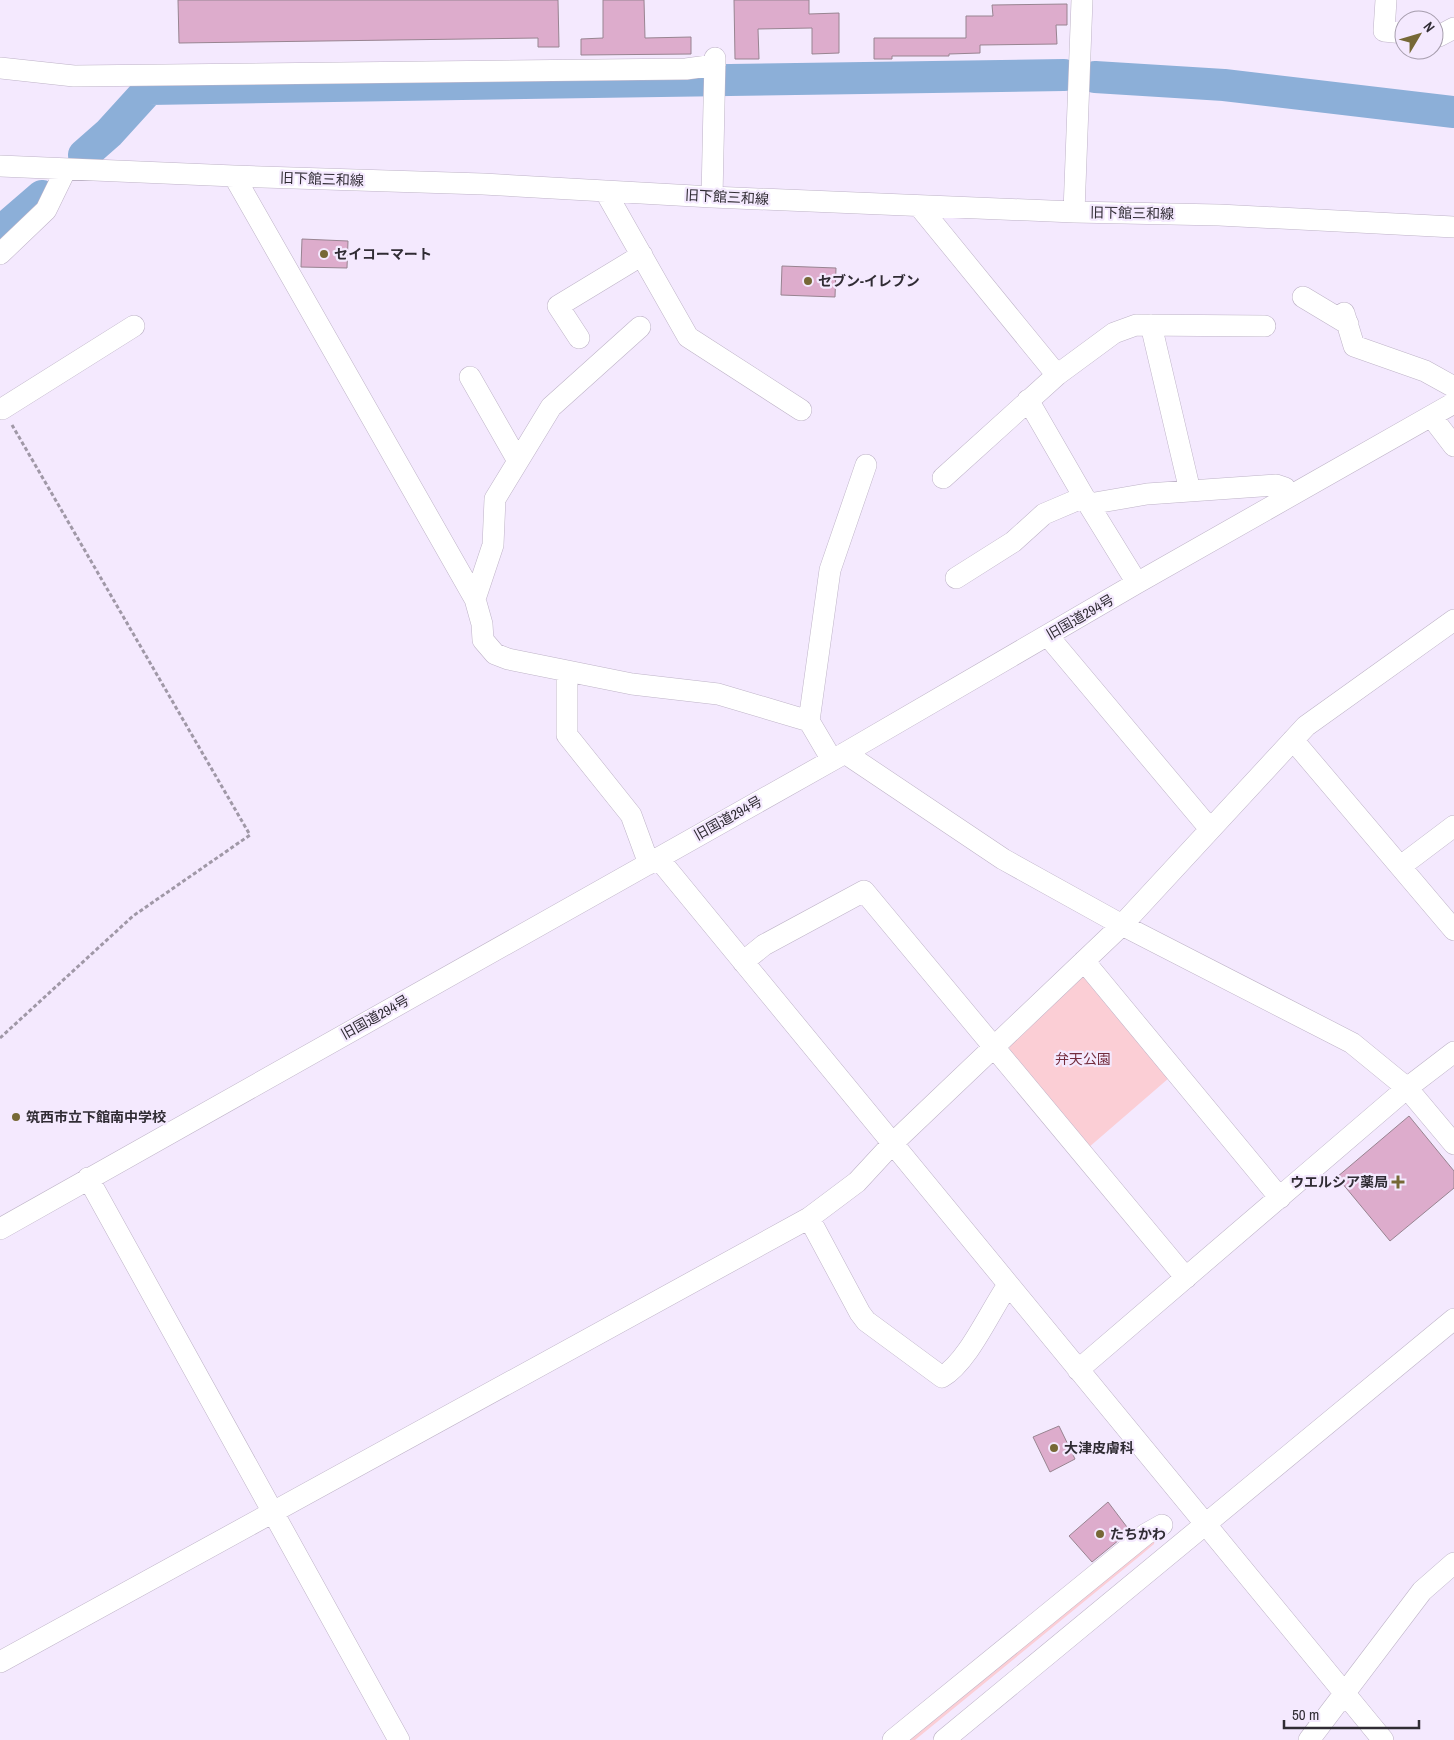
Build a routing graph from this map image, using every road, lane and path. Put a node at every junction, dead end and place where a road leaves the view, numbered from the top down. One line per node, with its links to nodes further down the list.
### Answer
1 (1082, 0): 11 (street)
2 (1386, 0): 3 (street)
3 (1394, 32)
4 (0, 68): 9 (street)
5 (0, 166): 6 (street, 旧下館三和線)
6 (66, 168): 7 (street, 旧下館三和線); 13 (street)
7 (234, 176): 8 (street, 旧下館三和線); 40 (street)
8 (605, 191): 9 (street, 旧下館三和線); 14 (street)
9 (712, 197): 10 (street, 旧下館三和線)
10 (919, 206): 11 (street, 旧下館三和線); 21 (street)
11 (1074, 212): 12 (street, 旧下館三和線)
12 (1454, 227)
13 (0, 254)
14 (642, 255): 20 (street); 27 (street)
15 (1302, 297): 23 (street)
16 (1151, 325): 19 (street); 21 (street); 35 (street)
17 (134, 326): 26 (street)
18 (640, 326): 30 (street)
19 (1265, 326)
20 (578, 338)
21 (1057, 374): 24 (street)
22 (470, 377): 30 (street)
23 (1454, 387)
24 (1028, 400): 32 (street); 36 (street)
25 (1454, 403): 28 (street, 旧国道294号)
26 (2, 409): 55 (path)
27 (801, 410)
28 (1431, 416): 29 (street); 39 (street, 旧国道294号)
29 (1454, 446)
30 (518, 461): 40 (street)
31 (866, 465): 44 (street)
32 (942, 478)
33 (1232, 488): 34 (street); 35 (street); 37 (street)
34 (1285, 488)
35 (1190, 491): 36 (street)
36 (1087, 501): 38 (street); 39 (street)
37 (1245, 510)
38 (956, 578)
39 (1137, 583): 42 (street, 旧国道294号)
40 (475, 599): 43 (street)
41 (1454, 620): 45 (street)
42 (1048, 636): 46 (street, 旧国道294号); 48 (street)
43 (566, 671): 44 (street); 49 (street)
44 (809, 721): 46 (street)
45 (1292, 740): 48 (street); 50 (street)
46 (839, 756): 49 (street, 旧国道294号); 51 (street)
47 (1454, 826): 50 (street)
48 (1210, 829): 51 (street)
49 (653, 861): 54 (street); 61 (street, 旧国道294号)
50 (1400, 866): 52 (street)
51 (1122, 925): 53 (street); 58 (street)
52 (1454, 930)
53 (1084, 961): 56 (street); 62 (street)
54 (743, 962): 56 (street); 59 (street)
55 (0, 1038)
56 (994, 1046): 59 (street); 65 (street)
57 (1454, 1052): 58 (street)
58 (1407, 1088): 60 (street); 62 (street)
59 (893, 1143): 63 (street); 66 (street)
60 (1454, 1144)
61 (88, 1178): 64 (street, 旧国道294号); 69 (street)
62 (1280, 1198): 65 (street)
63 (809, 1218): 66 (street); 69 (street)
64 (0, 1229)
65 (1186, 1278): 68 (street)
66 (1008, 1285): 68 (street)
67 (1454, 1319): 71 (street)
68 (1078, 1370): 71 (street)
69 (273, 1511): 73 (street); 75 (street)
70 (1162, 1525): 76 (street)
71 (1205, 1525): 74 (street); 77 (street)
72 (1454, 1563): 74 (street)
73 (0, 1662)
74 (1345, 1693): 78 (street); 79 (street)
75 (399, 1740)
76 (893, 1740)
77 (944, 1740)
78 (1309, 1740)
79 (1383, 1740)

